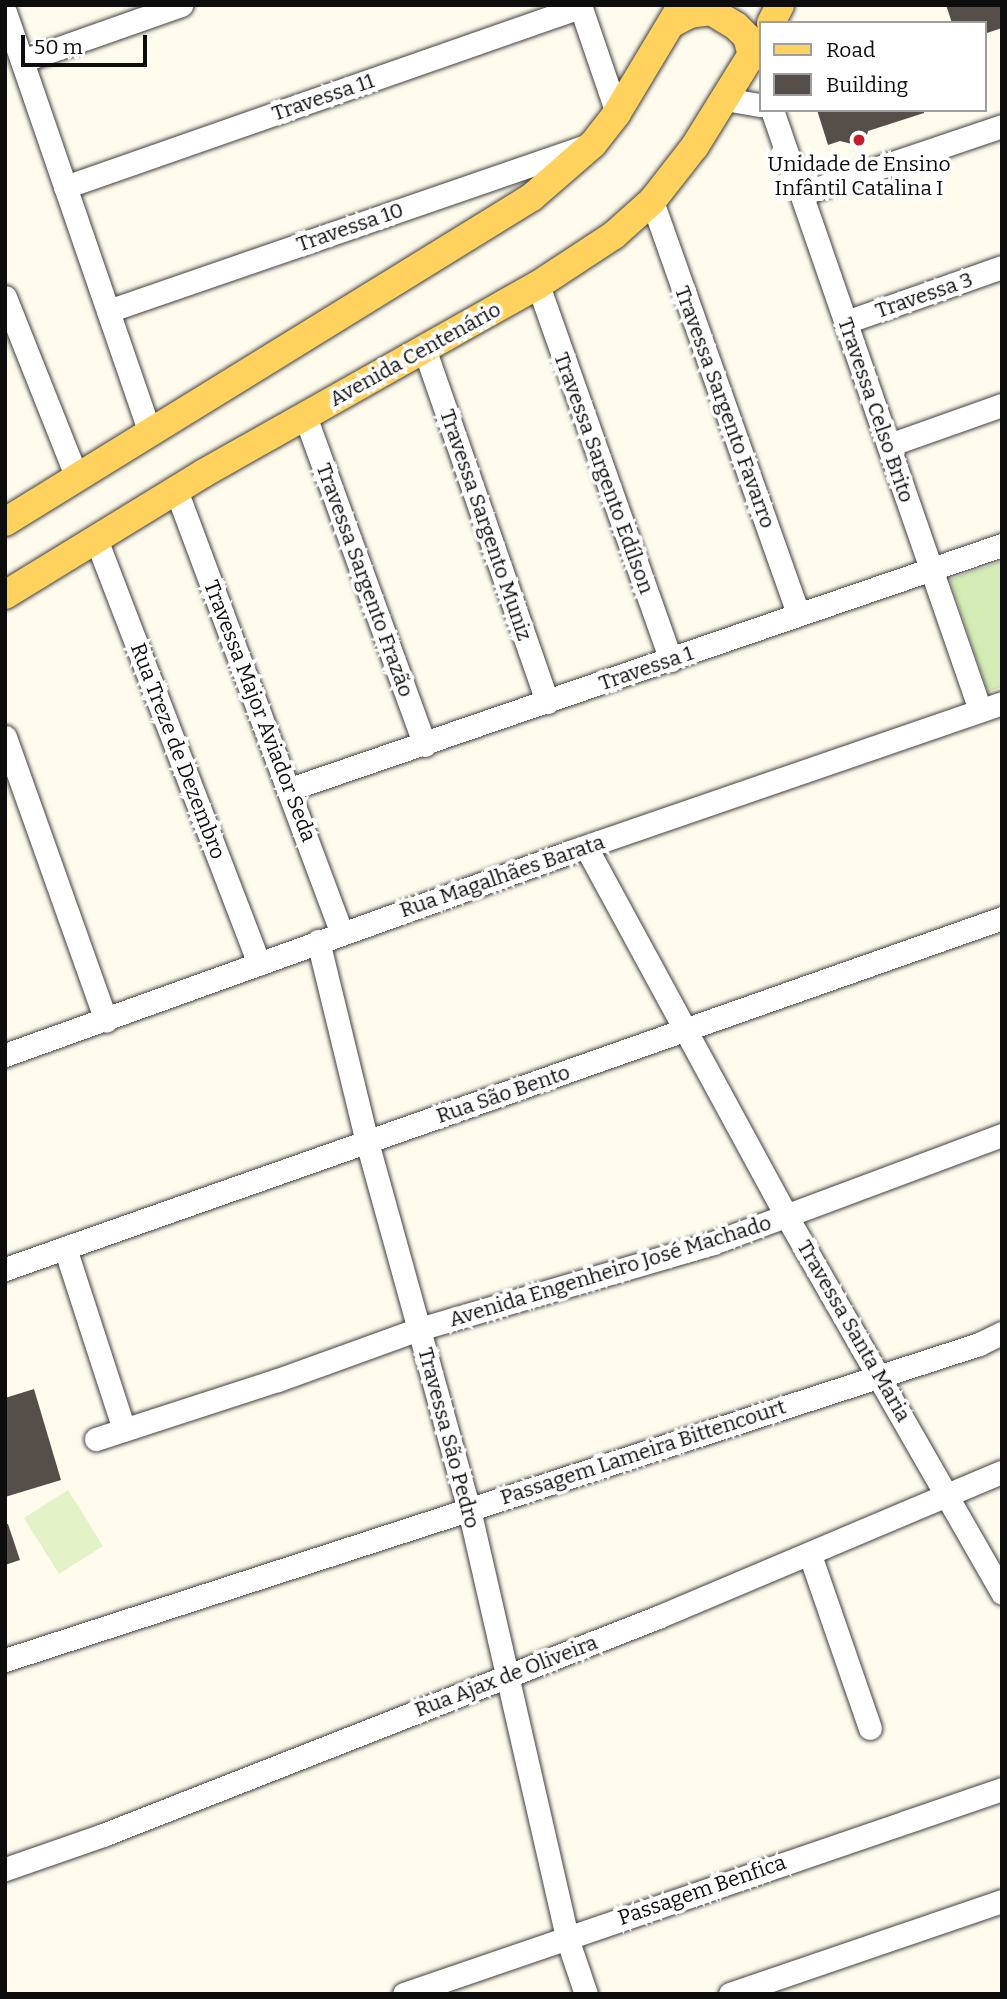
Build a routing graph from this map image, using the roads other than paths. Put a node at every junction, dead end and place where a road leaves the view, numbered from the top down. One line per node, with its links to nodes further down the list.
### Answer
1 (181, 5): 10 (street)
2 (758, 5): 3 (main road)
3 (766, 5)
4 (780, 5): 8 (main road)
5 (580, 6): 14 (street); 17 (street, Travessa 11)
6 (5, 12): 10 (street)
7 (677, 14): 9 (main road); 14 (main road)
8 (772, 21)
9 (758, 58): 11 (main road, Avenida Centenário)
10 (22, 61): 17 (street)
11 (725, 99): 12 (street); 19 (main road, Avenida Centenário)
12 (758, 106)
13 (772, 112): 18 (street, Travessa Celso Brito)
14 (617, 113): 16 (main road)
15 (1002, 126): 18 (street)
16 (593, 144): 23 (street, Travessa 10); 29 (main road)
17 (65, 187): 23 (street)
18 (801, 194): 24 (street, Travessa Celso Brito)
19 (652, 201): 21 (main road, Avenida Centenário); 38 (street, Travessa Sargento Favarro)
20 (1002, 267): 24 (street, Travessa 3)
21 (538, 285): 26 (main road, Avenida Centenário); 39 (street, Travessa Sargento Edílson)
22 (5, 297): 25 (street)
23 (108, 311): 29 (street)
24 (846, 322): 30 (street, Travessa Celso Brito)
25 (14, 346): 31 (street)
26 (424, 348): 28 (main road, Avenida Centenário); 40 (street, Travessa Sargento Muniz)
27 (1002, 405): 30 (street)
28 (305, 416): 32 (main road, Avenida Centenário); 43 (street, Travessa Sargento Frazão)
29 (150, 432): 31 (main road)
30 (889, 445): 36 (street, Travessa Celso Brito)
31 (77, 478): 33 (main road)
32 (176, 490): 34 (main road, Avenida Centenário); 44 (street, Travessa Major Aviador Seda)
33 (5, 522)
34 (96, 540): 37 (main road, Avenida Centenário); 49 (street, Rua Treze de Dezembro)
35 (1002, 545): 36 (street, Travessa 1)
36 (932, 570): 38 (street, Travessa 1); 41 (street, Travessa Celso Brito)
37 (5, 595)
38 (798, 613): 39 (street, Travessa 1)
39 (671, 660): 40 (street, Travessa 1)
40 (547, 702): 43 (street, Travessa 1)
41 (991, 706): 45 (street, Rua Magalhães Barata)
42 (5, 737): 50 (street)
43 (425, 745): 44 (street, Travessa 1)
44 (290, 789): 47 (street, Travessa Major Aviador Seda)
45 (586, 847): 47 (street, Rua Magalhães Barata); 51 (street, Travessa Santa Maria)
46 (1002, 918): 51 (street, Rua São Bento)
47 (342, 933): 48 (street, Rua Magalhães Barata)
48 (318, 941): 49 (street, Rua Magalhães Barata); 54 (street, Travessa São Pedro)
49 (259, 964): 50 (street, Rua Magalhães Barata)
50 (106, 1021): 52 (street, Rua Magalhães Barata)
51 (684, 1030): 54 (street, Rua São Bento); 55 (street, Travessa Santa Maria)
52 (5, 1055)
53 (1002, 1135): 55 (street, Avenida Engenheiro José Machado)
54 (367, 1142): 56 (street, Rua São Bento); 58 (street, Travessa São Pedro)
55 (787, 1217): 58 (street, Avenida Engenheiro José Machado); 60 (street, Travessa Santa Maria)
56 (65, 1248): 57 (street, Rua São Bento); 61 (street)
57 (5, 1269)
58 (419, 1329): 61 (street, Avenida Engenheiro José Machado); 65 (street, Travessa São Pedro)
59 (1002, 1334): 60 (street, Passagem Lameira Bittencourt)
60 (880, 1374): 64 (street, Travessa Santa Maria); 65 (street, Passagem Lameira Bittencourt)
61 (124, 1430): 62 (street, Avenida Engenheiro José Machado)
62 (96, 1439)
63 (1002, 1472): 64 (street, Rua Ajax de Oliveira)
64 (949, 1496): 66 (street, Rua Ajax de Oliveira); 67 (street, Travessa Santa Maria)
65 (469, 1509): 68 (street, Passagem Lameira Bittencourt); 69 (street, Travessa São Pedro)
66 (810, 1555): 69 (street, Rua Ajax de Oliveira); 70 (street)
67 (1002, 1593)
68 (5, 1660)
69 (509, 1676): 72 (street, Rua Ajax de Oliveira); 74 (street, Travessa São Pedro)
70 (870, 1728)
71 (1002, 1789): 74 (street, Passagem Benfica)
72 (5, 1869)
73 (1002, 1901): 77 (street)
74 (567, 1938): 75 (street, Passagem Benfica); 76 (street, Travessa São Pedro)
75 (404, 1994)
76 (586, 1994)
77 (730, 1994)

